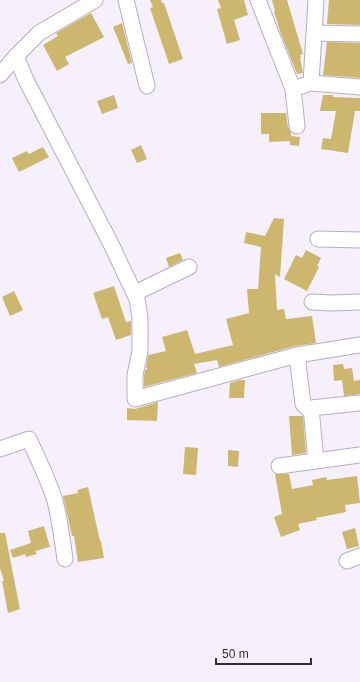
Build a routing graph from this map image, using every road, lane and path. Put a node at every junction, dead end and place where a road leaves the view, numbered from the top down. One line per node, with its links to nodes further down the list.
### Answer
1 (95, 0): 7 (street)
2 (126, 0): 10 (street)
3 (258, 0): 12 (street)
4 (316, 0): 5 (street)
5 (314, 34): 6 (street); 9 (street)
6 (360, 34)
7 (16, 56): 8 (street); 17 (street)
8 (0, 75)
9 (311, 83): 11 (street); 12 (street)
10 (148, 86)
11 (360, 87)
12 (293, 89): 13 (street)
13 (297, 126)
14 (318, 240): 15 (street)
15 (360, 240)
16 (189, 267): 17 (street)
17 (135, 293): 21 (street)
18 (312, 302): 19 (street)
19 (360, 302)
20 (360, 346): 21 (street)
21 (296, 355): 23 (street)
22 (360, 403): 23 (street)
23 (311, 408): 26 (street)
24 (0, 449): 28 (street)
25 (360, 455): 26 (street)
26 (316, 461): 27 (street)
27 (279, 466)
28 (65, 558)

